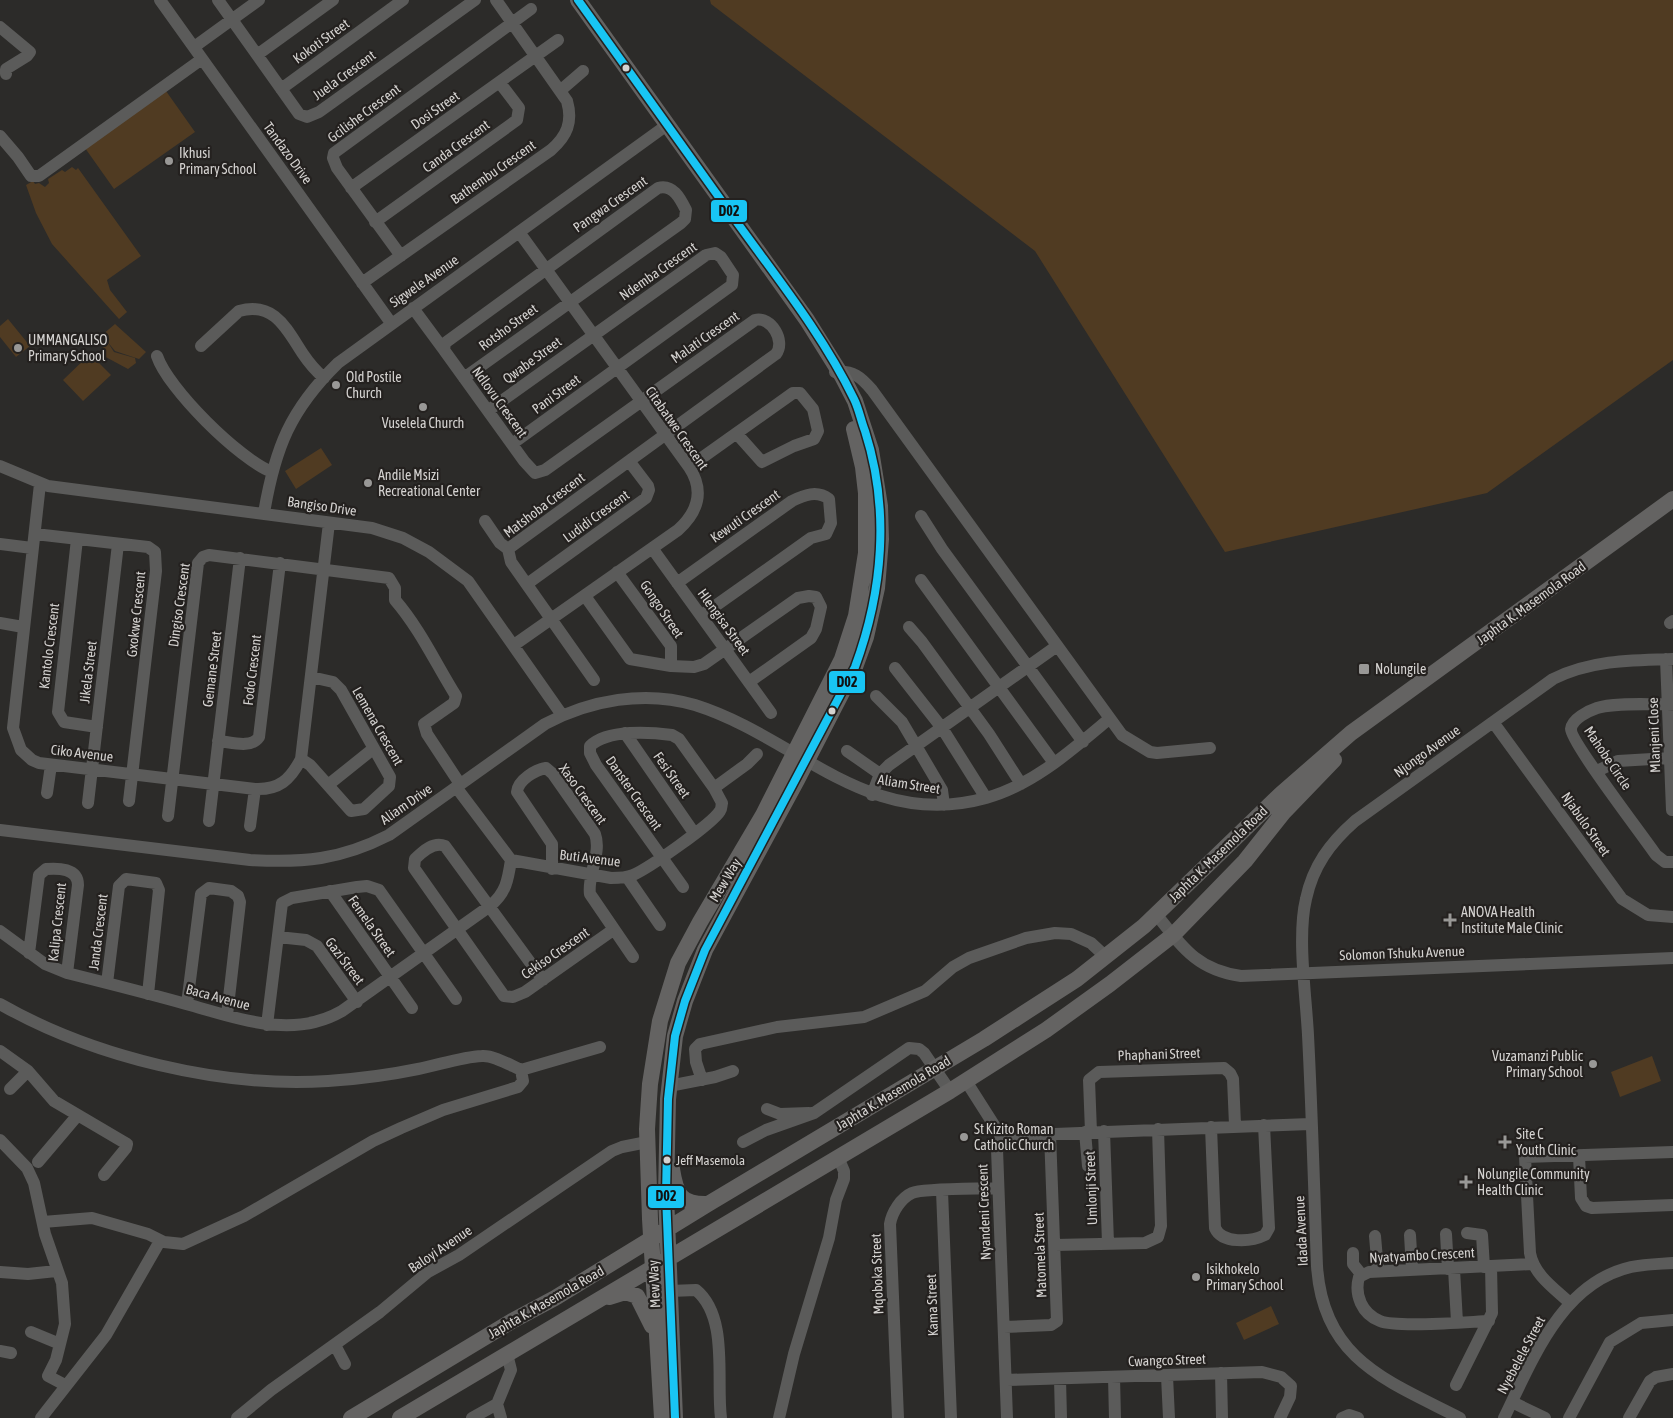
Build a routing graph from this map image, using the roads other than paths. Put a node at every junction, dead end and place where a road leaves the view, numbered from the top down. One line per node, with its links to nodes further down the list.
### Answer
1 (160, 0): 14 (street, Tandazo Drive)
2 (218, 0): 10 (street, Juela Crescent)
3 (259, 0): 10 (street)
4 (333, 0): 15 (street)
5 (403, 0): 21 (street, Kokoti Street)
6 (475, 0): 21 (street, Juela Crescent)
7 (496, 0): 11 (street, Bathembu Crescent)
8 (578, 0): 23 (main road, Mew Way)
9 (531, 9): 11 (street)
10 (231, 20): 14 (street); 15 (street, Juela Crescent)
11 (513, 24): 16 (street, Bathembu Crescent); 25 (street, Gcilishe Crescent)
12 (0, 27): 19 (street)
13 (558, 40): 16 (street)
14 (194, 47): 17 (street, Tandazo Drive)
15 (257, 55): 21 (street, Juela Crescent)
16 (536, 56): 20 (street, Dosi Street); 22 (street, Bathembu Crescent)
17 (202, 59): 24 (street); 30 (street, Tandazo Drive)
18 (583, 71): 22 (street)
19 (6, 74)
20 (500, 83): 25 (street, Dosi Street); 26 (street, Canda Crescent)
21 (280, 89)
22 (561, 90): 28 (street, Bathembu Crescent)
23 (667, 125): 27 (street, Sigwele Avenue); 39 (main road, Mew Way)
24 (0, 136)
25 (351, 188): 26 (street, Gcilishe Crescent)
26 (376, 222): 28 (street, Gcilishe Crescent)
27 (519, 232): 29 (street, Citabatwe Crescent); 32 (street, Sigwele Avenue)
28 (401, 256): 30 (street, Bathembu Crescent)
29 (546, 268): 31 (street, Citabatwe Crescent); 31 (street, Pangwa Crescent); 36 (street)
30 (362, 283): 33 (street, Tandazo Drive)
31 (570, 301): 34 (street, Citabatwe Crescent); 41 (street, Rotsho Street)
32 (413, 308): 33 (street, Sigwele Avenue); 36 (street, Ndlovu Crescent)
33 (391, 324): 40 (street, Sigwele Avenue)
34 (593, 335): 38 (street, Citabatwe Crescent); 38 (street, Ndemba Crescent); 43 (street, Qwabe Street)
35 (201, 346): 40 (street)
36 (444, 350): 41 (street, Ndlovu Crescent)
37 (157, 356): 50 (street)
38 (617, 369): 42 (street, Citabatwe Crescent); 46 (street, Pani Street)
39 (835, 369): 78 (street); 106 (main road, Mew Way)
40 (324, 378): 50 (street, Sigwele Avenue)
41 (464, 378): 43 (street, Ndlovu Crescent)
42 (641, 401): 44 (street, Citabatwe Crescent); 44 (street, Malati Crescent); 46 (street, Ndlovu Crescent)
43 (489, 410): 46 (street, Ndlovu Crescent)
44 (665, 434): 47 (street, Matshoba Crescent); 49 (street, Citabatwe Crescent)
45 (737, 434): 45 (street); 49 (street)
46 (512, 444)
47 (629, 461): 63 (street, Matshoba Crescent); 70 (street, Ludidi Crescent)
48 (0, 466): 51 (street, Bangiso Drive)
49 (689, 467): 62 (street, Citabatwe Crescent)
50 (272, 472): 53 (street, Sigwele Avenue)
51 (40, 484): 53 (street, Bangiso Drive); 57 (street, Ciko Avenue)
52 (1673, 499): 90 (main road, Japhta K. Masemola Road)
53 (264, 513): 56 (street, Bangiso Drive)
54 (921, 516): 82 (street)
55 (484, 521): 63 (street)
56 (329, 523): 66 (street, Ciko Avenue); 77 (street, Bangiso Drive)
57 (35, 534): 58 (street, Gxokwe Crescent); 61 (street, Ciko Avenue)
58 (77, 539): 60 (street, Gxokwe Crescent); 96 (street, Kantolo Crescent)
59 (0, 544): 61 (street)
60 (118, 544): 96 (street, Jikela Street); 113 (street, Gxokwe Crescent)
61 (32, 548): 75 (street, Ciko Avenue)
62 (652, 548): 67 (street, Citabatwe Crescent); 69 (street, Hlengisa Street)
63 (508, 549): 70 (street, Matshoba Crescent)
64 (240, 558): 65 (street, Dingiso Crescent); 99 (street, Gemane Street); 115 (street, Dingiso Crescent)
65 (280, 563): 66 (street, Dingiso Crescent); 99 (street, Fodo Crescent)
66 (323, 568): 84 (street, Ciko Avenue); 119 (street)
67 (617, 572): 71 (street, Citabatwe Crescent); 81 (street, Gongo Street)
68 (921, 580): 87 (street)
69 (677, 583): 72 (street, Hlengisa Street); 72 (street, Kewuti Crescent)
70 (527, 584): 73 (street, Matshoba Crescent)
71 (586, 596): 73 (street, Citabatwe Crescent); 81 (street)
72 (701, 616): 79 (street, Hlengisa Street)
73 (552, 620): 77 (street, Citabatwe Crescent); 85 (street, Matshoba Crescent)
74 (0, 623): 75 (street)
75 (23, 627): 110 (street, Ciko Avenue)
76 (909, 627): 91 (street)
77 (514, 645): 93 (street, Bangiso Drive)
78 (1057, 646): 82 (street); 94 (street)
79 (725, 649): 81 (street); 86 (street, Hlengisa Street); 86 (street)
80 (1670, 659): 89 (street, Mlanjeni Close); 95 (street, Njongo Avenue)
81 (671, 666)
82 (1028, 666): 87 (street); 100 (street)
83 (896, 668): 97 (street)
84 (311, 677): 103 (street, Lemena Crescent); 108 (street, Ciko Avenue)
85 (594, 680)
86 (749, 682): 92 (street, Hlengisa Street)
87 (1000, 687): 91 (street); 109 (street)
88 (876, 696): 101 (street)
89 (1670, 704): 107 (street, Mlanjeni Close); 112 (street, Mahobe Circle)
90 (1390, 707): 143 (main road, Japhta K. Masemola Road); 150 (main road, Japhta K. Masemola Road)
91 (969, 708): 97 (street); 117 (street)
92 (771, 713)
93 (562, 715): 106 (street, Aliam Drive); 119 (street, Aliam Drive)
94 (1109, 719): 100 (street, Aliam Street); 102 (street)
95 (1493, 722): 144 (street, Njabulo Street); 156 (street, Njongo Avenue)
96 (96, 727): 111 (street, Jikela Street)
97 (942, 728): 101 (street); 124 (street)
98 (625, 733): 120 (street, Danster Crescent); 133 (street, Fesi Street); 134 (street, Danster Crescent)
99 (218, 741): 116 (street, Gemane Street)
100 (1083, 742): 109 (street, Aliam Street)
101 (914, 747): 114 (street); 127 (street)
102 (1210, 748)
103 (373, 749): 118 (street); 118 (street, Lemena Crescent)
104 (847, 751): 114 (street)
105 (757, 754): 120 (street)
106 (801, 758): 123 (street, Aliam Street); 179 (main road, Mew Way); 196 (main road, Mew Way)
107 (1669, 758): 112 (street); 128 (street, Mlanjeni Close)
108 (301, 759): 118 (street); 121 (street, Ciko Avenue)
109 (1054, 763): 117 (street, Aliam Street)
110 (51, 765): 111 (street, Ciko Avenue); 122 (street)
111 (91, 770): 113 (street, Ciko Avenue); 126 (street, Jikela Street)
112 (1597, 771): 136 (street, Mahobe Circle)
113 (132, 774): 115 (street, Ciko Avenue); 125 (street, Gxokwe Crescent)
114 (880, 774): 123 (street)
115 (172, 779): 116 (street, Ciko Avenue); 129 (street)
116 (213, 784): 121 (street, Ciko Avenue); 130 (street)
117 (1021, 784): 124 (street, Aliam Street)
118 (328, 785)
119 (458, 785): 132 (street, Aliam Drive); 135 (street)
120 (714, 788): 133 (street, Buti Avenue)
121 (255, 789): 131 (street)
122 (47, 793)
123 (872, 795): 127 (street, Aliam Street)
124 (986, 798): 127 (street, Aliam Street)
125 (129, 800)
126 (88, 803)
127 (944, 805)
128 (1672, 810)
129 (168, 816)
130 (209, 821)
131 (250, 826)
132 (0, 830)
133 (694, 833): 134 (street, Buti Avenue)
134 (661, 856): 139 (street, Buti Avenue); 140 (street)
135 (511, 860): 137 (street, Buti Avenue); 142 (street, Baca Avenue)
136 (1673, 862)
137 (552, 868): 138 (street, Buti Avenue); 138 (street, Xaso Crescent)
138 (592, 875): 139 (street, Buti Avenue); 148 (street)
139 (627, 877): 145 (street)
140 (683, 887)
141 (330, 891): 149 (street); 152 (street); 158 (street, Femela Street)
142 (490, 906): 147 (street, Baca Avenue); 147 (street); 159 (street)
143 (1156, 914): 150 (street, Solomon Tshuku Avenue); 154 (main road, Japhta K. Masemola Road)
144 (1673, 917)
145 (660, 925)
146 (0, 930): 151 (street, Baca Avenue)
147 (456, 930): 152 (street, Baca Avenue); 159 (street, Cekiso Crescent)
148 (613, 930): 153 (street); 159 (street, Cekiso Crescent)
149 (278, 936): 163 (street, Gazi Street); 168 (street)
150 (1173, 936): 156 (street, Solomon Tshuku Avenue); 172 (main road, Japhta K. Masemola Road)
151 (29, 953): 157 (street, Baca Avenue); 157 (street, Kalipa Crescent)
152 (423, 953): 158 (street, Baca Avenue); 162 (street)
153 (633, 956)
154 (1106, 958): 169 (main road, Japhta K. Masemola Road); 177 (street)
155 (1673, 958): 156 (street, Solomon Tshuku Avenue)
156 (1304, 972): 185 (street, Idada Avenue)
157 (67, 973): 160 (street, Baca Avenue)
158 (390, 978): 163 (street, Baca Avenue); 166 (street, Femela Street)
159 (543, 980)
160 (107, 983): 161 (street, Baca Avenue); 161 (street, Janda Crescent)
161 (148, 994): 165 (street, Baca Avenue)
162 (456, 1000)
163 (356, 1002): 168 (street, Baca Avenue)
164 (0, 1004): 174 (street)
165 (187, 1004): 167 (street, Baca Avenue); 167 (street)
166 (412, 1008)
167 (227, 1015): 168 (street, Baca Avenue)
168 (267, 1026)
169 (998, 1031): 172 (main road); 173 (main road, Japhta K. Masemola Road)
170 (600, 1047): 174 (street)
171 (0, 1051): 175 (street)
172 (1011, 1052): 178 (main road, Japhta K. Masemola Road)
173 (934, 1068): 181 (street); 183 (street); 206 (main road, Japhta K. Masemola Road)
174 (521, 1070): 215 (street)
175 (28, 1071): 180 (street); 184 (street)
176 (733, 1071): 177 (street)
177 (702, 1080): 179 (street)
178 (966, 1081): 181 (main road, Japhta K. Masemola Road); 194 (street)
179 (669, 1086): 193 (main road, Mew Way)
180 (10, 1089)
181 (950, 1091): 200 (main road, Japhta K. Masemola Road)
182 (767, 1109): 183 (street)
183 (814, 1113): 197 (street)
184 (77, 1116): 201 (street); 203 (street)
185 (1310, 1124): 187 (street); 274 (street, Idada Avenue)
186 (1235, 1125): 187 (street); 188 (street); 191 (street, Phaphani Street)
187 (1264, 1125): 188 (street)
188 (1211, 1127): 189 (street)
189 (1158, 1130): 190 (street); 216 (street)
190 (1104, 1131): 191 (street); 216 (street, Umlonji Street)
191 (1088, 1132): 192 (street); 202 (street)
192 (1050, 1134): 194 (street); 217 (street, Matomela Street)
193 (666, 1135): 206 (main road); 209 (main road, Mew Way)
194 (1001, 1136): 204 (street, Nyandeni Crescent)
195 (0, 1140): 208 (street)
196 (647, 1142): 214 (main road, Mew Way); 240 (street, Baloyi Avenue)
197 (743, 1142)
198 (1673, 1152): 199 (street)
199 (1579, 1156): 207 (street); 221 (street)
200 (838, 1157): 219 (main road, Japhta K. Masemola Road); 263 (street)
201 (38, 1162)
202 (1088, 1166)
203 (104, 1175)
204 (998, 1188): 205 (street, Mqoboka Street); 236 (street, Nyandeni Crescent)
205 (942, 1191): 264 (street, Mqoboka Street); 265 (street, Kama Street)
206 (708, 1204): 209 (main road, Japhta K. Masemola Road)
207 (1673, 1205)
208 (43, 1222): 215 (street); 226 (street)
209 (668, 1229): 214 (main road, Japhta K. Masemola Road); 219 (main road, Mew Way)
210 (1467, 1233): 222 (street)
211 (1446, 1234): 225 (street)
212 (1376, 1236): 227 (street)
213 (1410, 1236): 224 (street)
214 (651, 1238): 223 (main road, Mew Way); 256 (main road, Japhta K. Masemola Road)
215 (160, 1240): 250 (street)
216 (1108, 1243): 217 (street)
217 (1055, 1245): 236 (street, Matomela Street)
218 (1353, 1253): 229 (street)
219 (670, 1257): 223 (main road, Japhta K. Masemola Road); 230 (main road, Mew Way)
220 (1673, 1263): 232 (street, Nyebelele Street)
221 (1532, 1264): 222 (street, Nyatyambo Crescent); 232 (street)
222 (1487, 1266): 225 (street, Nyatyambo Crescent); 234 (street)
223 (653, 1267): 231 (main road, Japhta K. Masemola Road); 238 (main road, Mew Way)
224 (1412, 1269): 225 (street, Nyatyambo Crescent); 227 (street, Nyatyambo Crescent)
225 (1451, 1269): 235 (street)
226 (56, 1270): 228 (street); 239 (street)
227 (1378, 1271): 229 (street, Nyatyambo Crescent)
228 (0, 1272)
229 (1360, 1274): 235 (street, Nyatyambo Crescent)
230 (670, 1291): 261 (main road, Mew Way); 262 (street)
231 (595, 1301): 238 (main road); 241 (main road, Japhta K. Masemola Road)
232 (1570, 1303): 251 (street, Nyebelele Street)
233 (1673, 1320): 277 (street)
234 (1489, 1321): 235 (street, Nyatyambo Crescent); 249 (street)
235 (1457, 1322)
236 (1004, 1327): 248 (street, Nyandeni Crescent)
237 (31, 1332): 239 (street)
238 (656, 1334): 260 (main road, Mew Way)
239 (60, 1344): 250 (street)
240 (335, 1345): 242 (street); 255 (street, Baloyi Avenue)
241 (507, 1354): 252 (street); 253 (main road, Japhta K. Masemola Road)
242 (345, 1364)
243 (1220, 1373): 245 (street, Cwangco Street); 270 (street); 271 (street, Cwangco Street)
244 (1673, 1374): 278 (street)
245 (1167, 1376): 246 (street, Cwangco Street); 269 (street)
246 (1114, 1377): 247 (street, Cwangco Street); 268 (street)
247 (1060, 1379): 248 (street, Cwangco Street); 267 (street)
248 (1006, 1380): 266 (street, Nyandeni Crescent)
249 (1456, 1385)
250 (65, 1386): 254 (street)
251 (1512, 1402): 275 (street, Nyebelele Street); 276 (street)
252 (497, 1404): 258 (street); 259 (street)
253 (418, 1413): 257 (main road, Japhta K. Masemola Road)
254 (41, 1418)
255 (237, 1418)
256 (351, 1418)
257 (400, 1418)
258 (472, 1418)
259 (501, 1418)
260 (662, 1418)
261 (675, 1418)
262 (721, 1418)
263 (779, 1418)
264 (898, 1418)
265 (952, 1418)
266 (1008, 1418)
267 (1061, 1418)
268 (1115, 1418)
269 (1169, 1418)
270 (1222, 1418)
271 (1280, 1418)
272 (1342, 1418): 273 (street)
273 (1358, 1418)
274 (1460, 1418)
275 (1504, 1418)
276 (1545, 1418)
277 (1569, 1418)
278 (1629, 1418)

